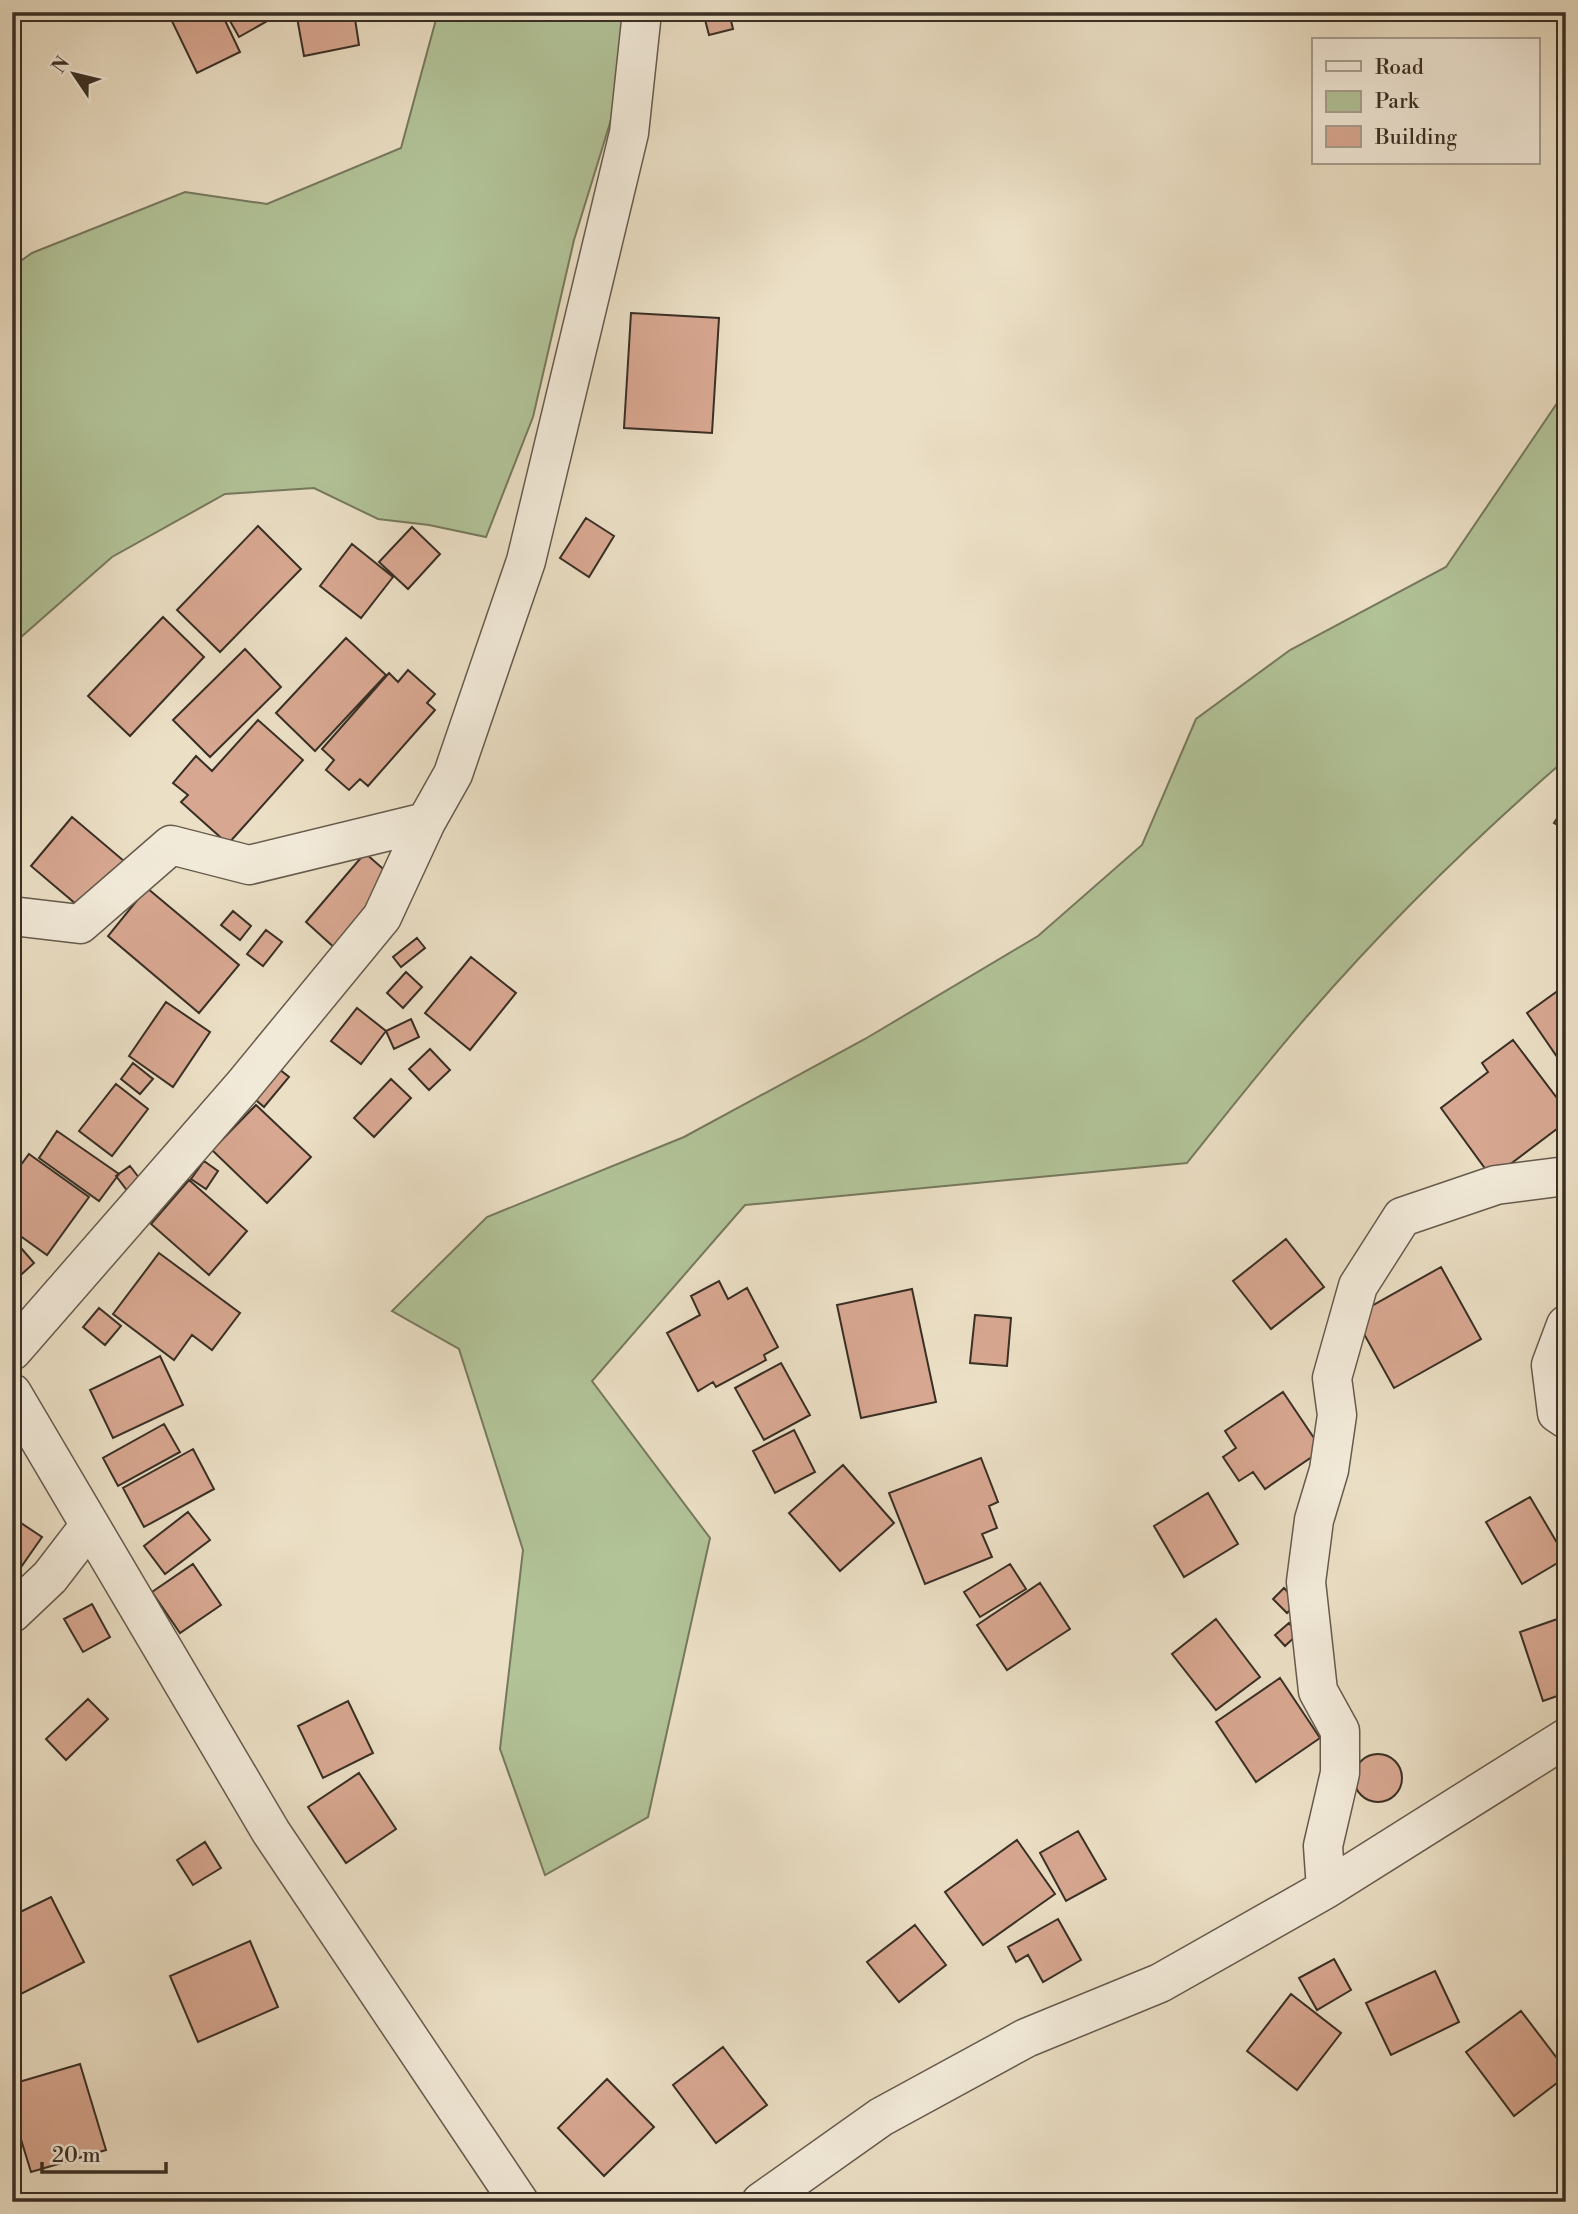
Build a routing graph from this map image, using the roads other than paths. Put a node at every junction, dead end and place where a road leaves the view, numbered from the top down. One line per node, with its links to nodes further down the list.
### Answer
1 (642, 12): 2 (street)
2 (426, 822): 3 (street); 6 (street)
3 (12, 916)
4 (1566, 1176): 12 (street)
5 (1566, 1325): 8 (street)
6 (12, 1351)
7 (12, 1393): 9 (street)
8 (1566, 1419)
9 (90, 1525): 10 (street); 13 (street)
10 (12, 1613)
11 (1566, 1738): 12 (street)
12 (1326, 1889): 14 (street)
13 (519, 2202)
14 (761, 2202)

